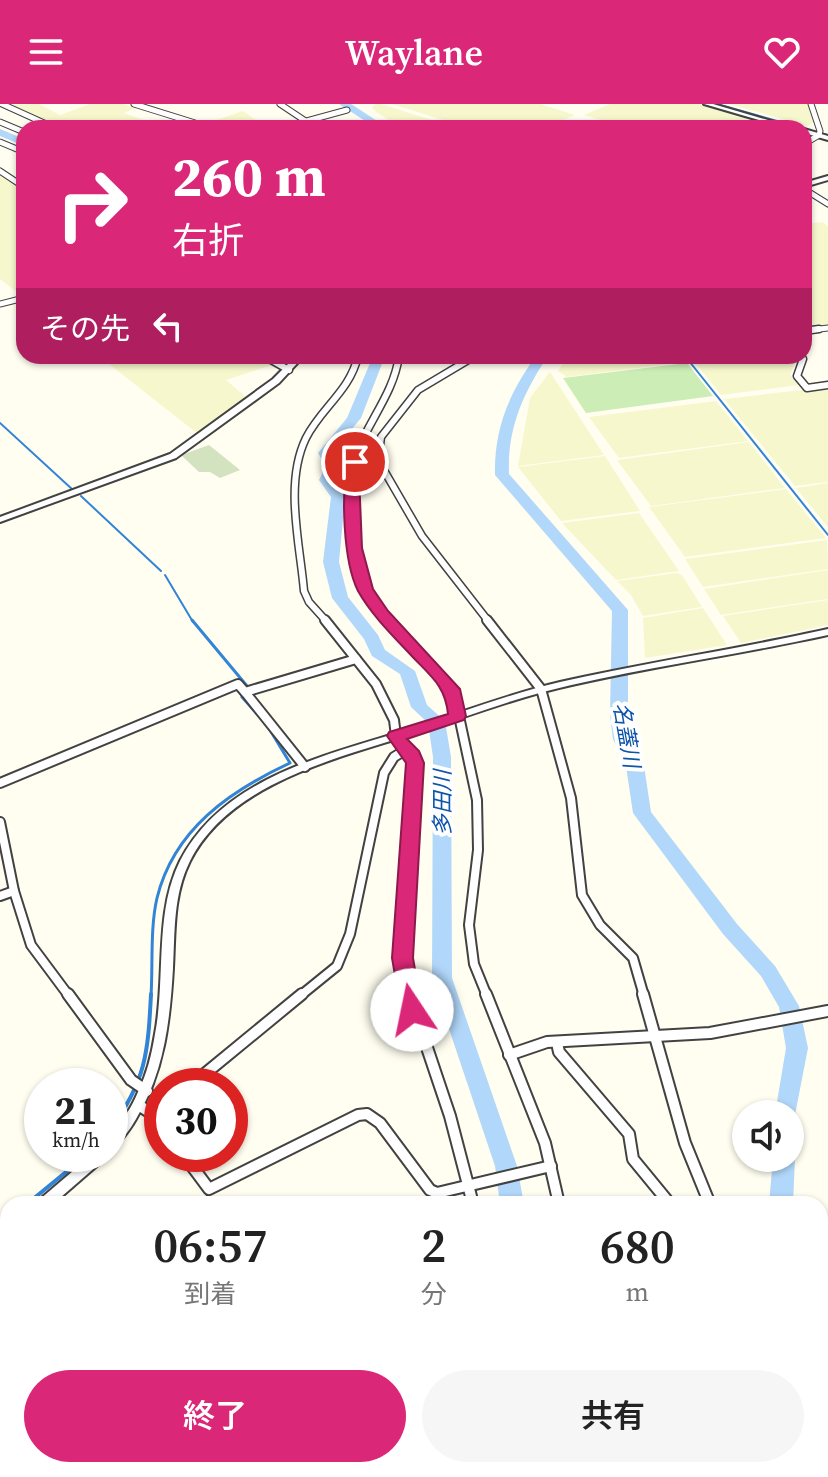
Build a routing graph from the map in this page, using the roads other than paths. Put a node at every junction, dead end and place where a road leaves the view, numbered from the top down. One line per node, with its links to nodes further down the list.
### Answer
1 (2, 104): 7 (street)
2 (134, 104): 8 (street)
3 (280, 104): 9 (street)
4 (707, 104): 11 (street)
5 (811, 104): 17 (street)
6 (347, 110): 10 (street)
7 (37, 120)
8 (185, 120)
9 (304, 120)
10 (314, 120)
11 (764, 120)
12 (0, 122): 13 (street)
13 (12, 128): 14 (street); 15 (street)
14 (16, 129)
15 (0, 132)
16 (812, 133): 17 (street)
17 (819, 134): 18 (street); 19 (street)
18 (828, 138)
19 (812, 139)
20 (278, 364): 26 (street)
21 (294, 364): 26 (street)
22 (355, 364): 30 (street)
23 (398, 364): 33 (street)
24 (462, 364): 31 (street)
25 (801, 364): 27 (street)
26 (289, 370): 28 (street)
27 (828, 385)
28 (0, 520)
29 (828, 632): 31 (street)
30 (356, 659): 32 (street); 34 (street)
31 (541, 689): 33 (street); 42 (street)
32 (245, 692): 36 (street); 37 (street)
33 (455, 717): 34 (street); 44 (street)
34 (400, 735): 35 (street); 36 (street)
35 (407, 749): 45 (street); 55 (street)
36 (305, 767): 46 (street)
37 (0, 783)
38 (0, 822): 39 (street)
39 (14, 891): 40 (street); 46 (street)
40 (0, 896)
41 (828, 1011): 42 (street)
42 (657, 1038): 43 (street); 60 (street)
43 (557, 1043): 44 (street); 59 (street)
44 (509, 1055): 50 (street)
45 (212, 1068)
46 (141, 1087): 47 (street)
47 (140, 1106): 48 (street); 49 (street)
48 (144, 1107)
49 (128, 1122)
50 (546, 1167): 55 (street); 58 (street)
51 (248, 1170): 55 (street)
52 (81, 1172): 56 (street)
53 (196, 1172): 54 (street)
54 (243, 1172)
55 (469, 1185): 57 (street)
56 (53, 1196)
57 (471, 1196)
58 (556, 1196)
59 (663, 1196)
60 (706, 1196)

